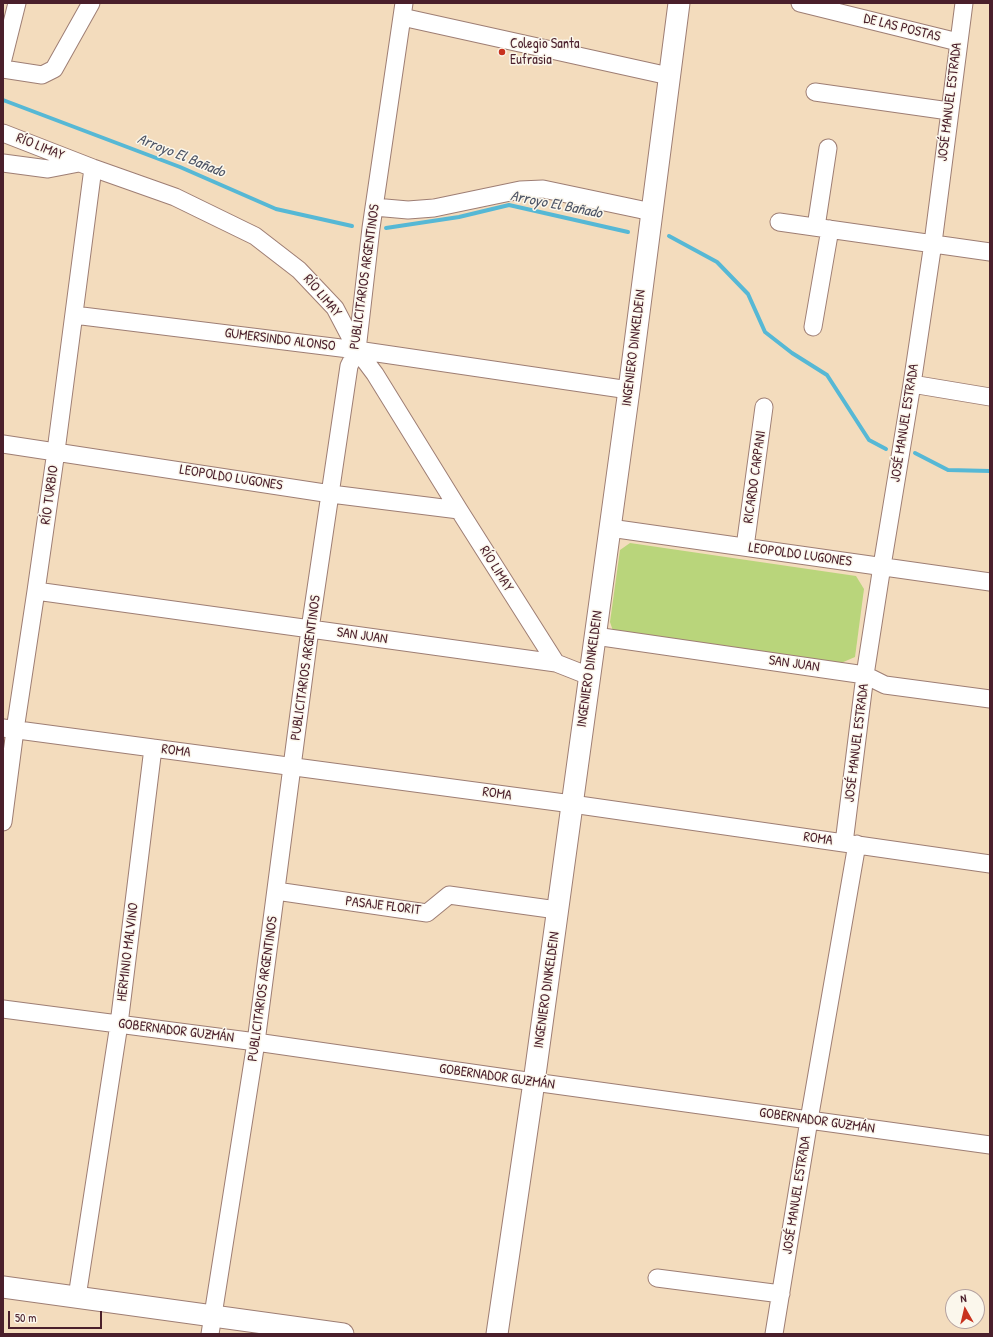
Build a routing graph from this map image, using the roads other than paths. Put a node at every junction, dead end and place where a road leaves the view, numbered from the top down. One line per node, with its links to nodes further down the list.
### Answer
1 (17, 3): 8 (street)
2 (91, 3): 9 (street)
3 (679, 3): 10 (main road, INGENIERO DINKELDEIN)
4 (800, 3): 7 (street, DE LAS POSTAS)
5 (964, 3): 7 (street, JOSÉ MANUEL ESTRADA)
6 (403, 10): 10 (street); 17 (street, PUBLICITARIOS ARGENTINOS)
7 (958, 42): 12 (street, JOSÉ MANUEL ESTRADA)
8 (3, 59)
9 (3, 69)
10 (669, 76): 18 (main road, INGENIERO DINKELDEIN)
11 (815, 92): 12 (street)
12 (949, 110): 21 (street, JOSÉ MANUEL ESTRADA)
13 (3, 132): 16 (street, RÍO LIMAY)
14 (828, 148): 20 (street)
15 (3, 163): 16 (street)
16 (86, 165): 23 (street, RÍO TURBIO); 25 (street, RÍO LIMAY)
17 (374, 207): 18 (street); 25 (street, PUBLICITARIOS ARGENTINOS)
18 (652, 212): 27 (main road, INGENIERO DINKELDEIN)
19 (779, 222): 20 (street)
20 (823, 228): 21 (street); 24 (street)
21 (932, 243): 22 (street); 26 (street, JOSÉ MANUEL ESTRADA)
22 (990, 252)
23 (74, 315): 25 (street, GUMERSINDO ALONSO); 31 (street, RÍO TURBIO)
24 (813, 327)
25 (357, 350): 27 (street, GUMERSINDO ALONSO); 32 (street, PUBLICITARIOS ARGENTINOS); 33 (street, RÍO LIMAY)
26 (912, 384): 28 (street); 36 (street, JOSÉ MANUEL ESTRADA)
27 (629, 390): 34 (main road, INGENIERO DINKELDEIN)
28 (990, 396)
29 (764, 407): 35 (street, RICARDO CARPANI)
30 (3, 444): 31 (street, LEOPOLDO LUGONES)
31 (56, 451): 32 (street, LEOPOLDO LUGONES); 38 (street, RÍO TURBIO)
32 (331, 494): 33 (street, LEOPOLDO LUGONES); 39 (street, PUBLICITARIOS ARGENTINOS)
33 (459, 510): 41 (street, RÍO LIMAY)
34 (610, 528): 35 (street, LEOPOLDO LUGONES); 40 (main road, INGENIERO DINKELDEIN)
35 (745, 547): 36 (street, LEOPOLDO LUGONES)
36 (882, 566): 37 (street, LEOPOLDO LUGONES); 42 (street, JOSÉ MANUEL ESTRADA)
37 (990, 582)
38 (36, 590): 39 (street, SAN JUAN); 45 (street, RÍO TURBIO)
39 (310, 629): 41 (street, SAN JUAN); 47 (street, PUBLICITARIOS ARGENTINOS)
40 (595, 636): 42 (street, SAN JUAN); 43 (main road, INGENIERO DINKELDEIN)
41 (556, 663): 43 (street, SAN JUAN)
42 (865, 675): 44 (street, SAN JUAN); 50 (street, JOSÉ MANUEL ESTRADA)
43 (589, 676): 48 (main road, INGENIERO DINKELDEIN)
44 (990, 699)
45 (9, 729): 46 (street, ROMA); 49 (street, RÍO TURBIO)
46 (153, 748): 47 (street, ROMA); 55 (street, HERMINIO MALVINO)
47 (292, 766): 48 (street, ROMA); 52 (street, PUBLICITARIOS ARGENTINOS)
48 (572, 804): 50 (street, ROMA); 53 (main road, INGENIERO DINKELDEIN)
49 (3, 822)
50 (851, 844): 51 (street, ROMA); 58 (street, JOSÉ MANUEL ESTRADA)
51 (990, 864)
52 (276, 892): 53 (street, PASAJE FLORIT); 56 (street, PUBLICITARIOS ARGENTINOS)
53 (557, 910): 57 (main road, INGENIERO DINKELDEIN)
54 (3, 1009): 55 (street, GOBERNADOR GUZMÁN)
55 (120, 1024): 56 (street, GOBERNADOR GUZMÁN); 63 (street, HERMINIO MALVINO)
56 (256, 1042): 57 (street, GOBERNADOR GUZMÁN); 64 (street, PUBLICITARIOS ARGENTINOS)
57 (534, 1082): 58 (street, GOBERNADOR GUZMÁN); 66 (main road, INGENIERO DINKELDEIN)
58 (809, 1120): 59 (street, GOBERNADOR GUZMÁN); 62 (street, JOSÉ MANUEL ESTRADA)
59 (990, 1145)
60 (657, 1278): 62 (street)
61 (3, 1287): 63 (main road)
62 (781, 1294): 67 (street, JOSÉ MANUEL ESTRADA)
63 (77, 1297): 64 (main road)
64 (211, 1325): 65 (main road)
65 (343, 1334)
66 (498, 1334)
67 (774, 1334)

